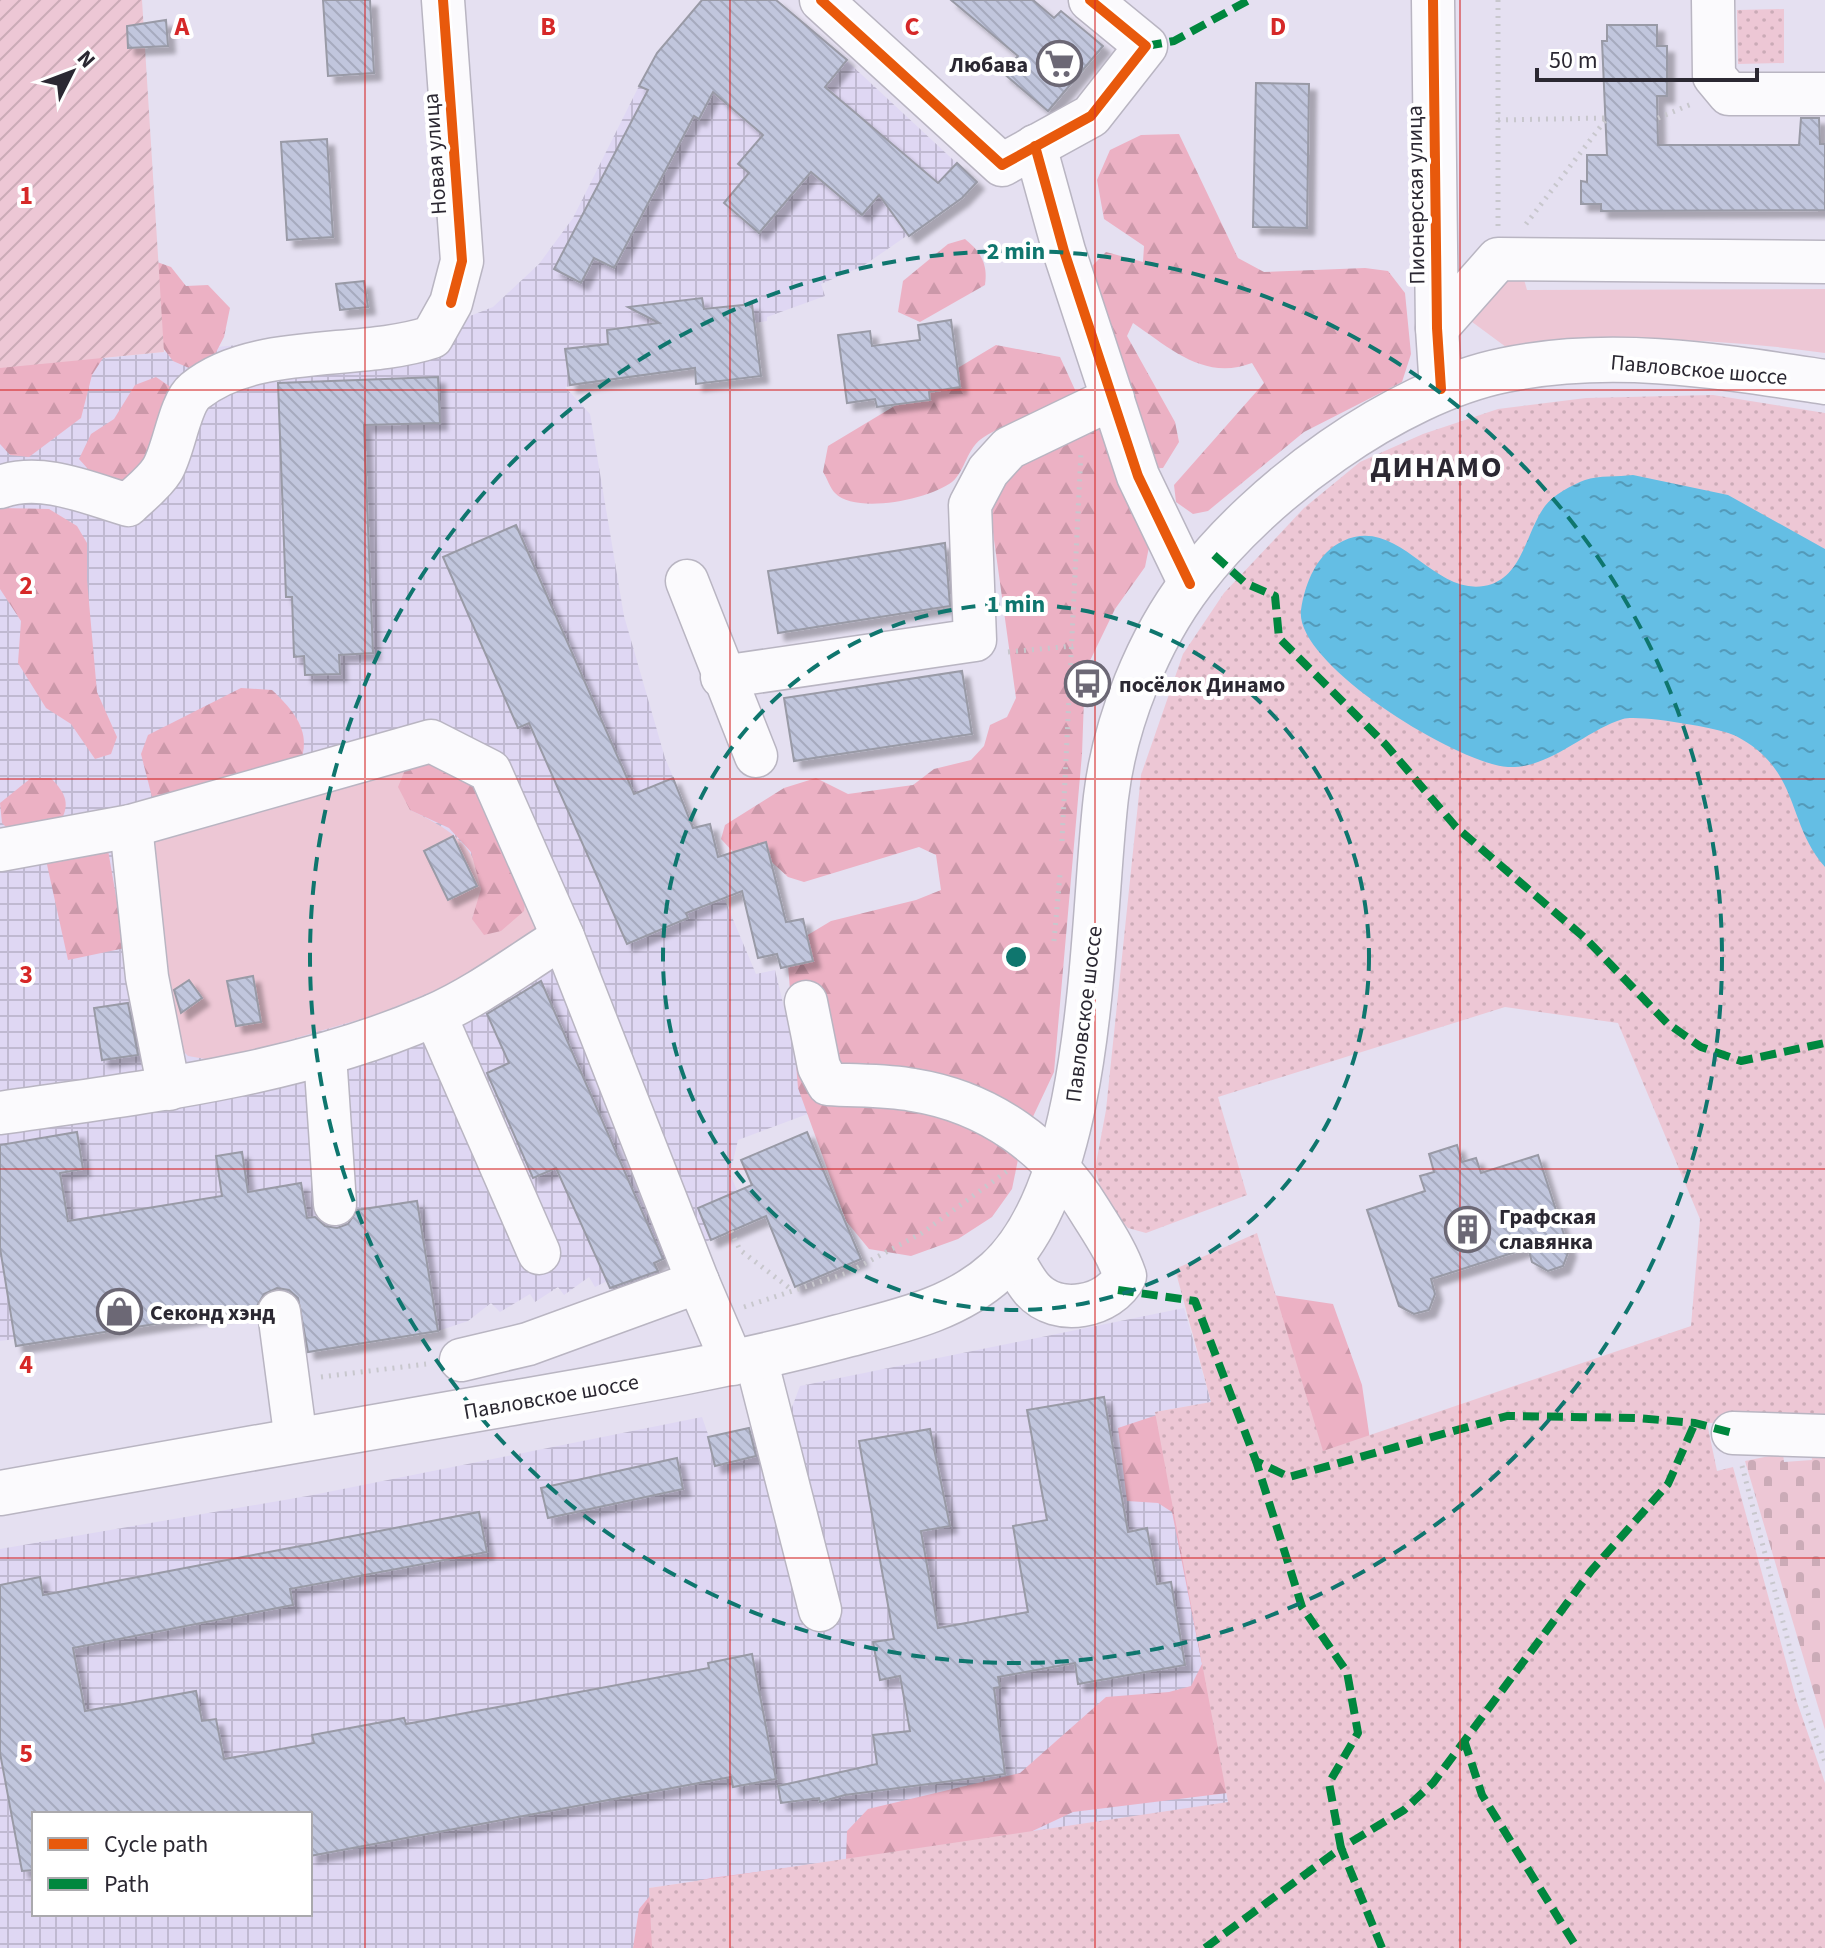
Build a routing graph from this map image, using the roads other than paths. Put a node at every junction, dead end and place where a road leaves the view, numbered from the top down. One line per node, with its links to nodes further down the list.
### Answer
1 (443, 0): 13 (street, Новая улица)
2 (821, 0): 7 (street)
3 (1090, 0): 7 (street)
4 (1433, 0): 9 (street, Пионерская улица)
5 (1713, 0): 6 (street)
6 (1825, 94)
7 (1019, 156): 12 (street)
8 (1825, 262): 9 (street)
9 (1437, 328): 11 (street, Пионерская улица)
10 (1825, 382): 11 (main road, Павловское шоссе)
11 (1441, 389): 15 (main road, Павловское шоссе)
12 (1097, 406): 15 (street); 16 (street)
13 (0, 487)
14 (687, 581): 16 (street)
15 (1190, 584): 26 (main road, Павловское шоссе)
16 (722, 677): 17 (street)
17 (756, 756)
18 (131, 826): 19 (street); 20 (street); 24 (street)
19 (0, 850)
20 (563, 937): 22 (street); 30 (street)
21 (806, 1002): 26 (street)
22 (435, 1015): 23 (street); 28 (street)
23 (325, 1055): 24 (street); 27 (street)
24 (169, 1089): 25 (street)
25 (0, 1113)
26 (1044, 1152): 29 (main road, Павловское шоссе); 29 (street)
27 (335, 1204)
28 (539, 1253)
29 (1011, 1256): 33 (main road, Павловское шоссе)
30 (705, 1300): 32 (street); 33 (street)
31 (279, 1312): 36 (street)
32 (461, 1360)
33 (744, 1362): 36 (main road, Павловское шоссе); 38 (street)
34 (1733, 1433): 35 (street)
35 (1825, 1436)
36 (296, 1441): 37 (main road, Павловское шоссе)
37 (0, 1493)
38 (820, 1610)

